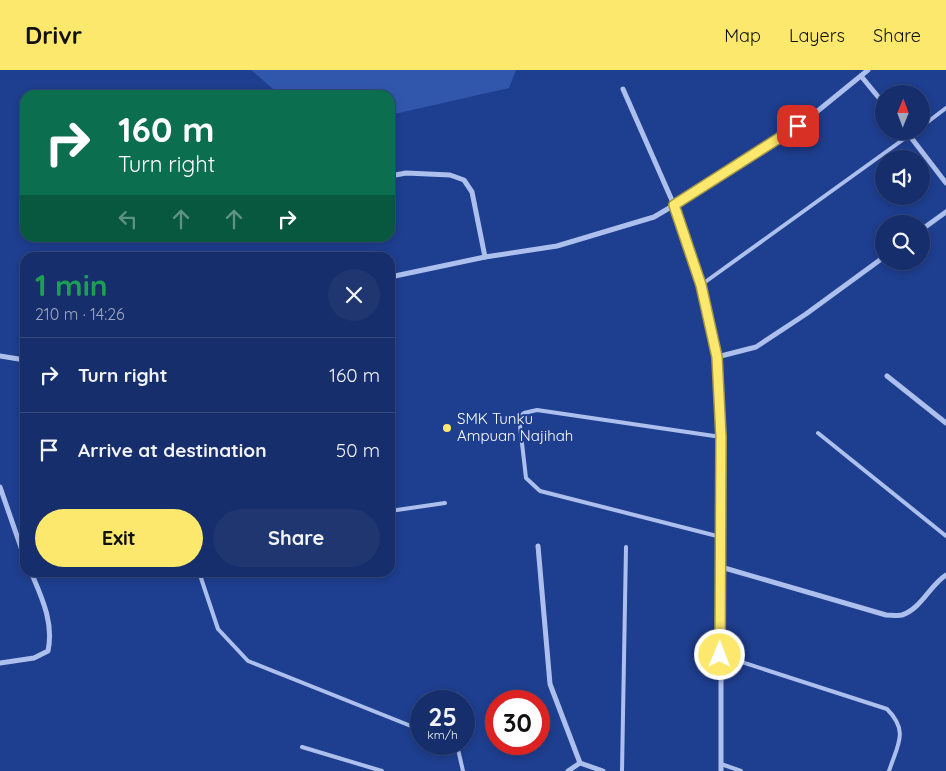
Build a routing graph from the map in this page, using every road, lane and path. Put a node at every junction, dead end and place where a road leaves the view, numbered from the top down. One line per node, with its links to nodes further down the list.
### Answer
1 (868, 70): 2 (street)
2 (861, 76): 4 (street); 11 (street)
3 (623, 89): 11 (street)
4 (875, 93)
5 (946, 108): 6 (lane)
6 (930, 120)
7 (898, 140): 17 (lane)
8 (913, 140): 10 (street)
9 (395, 175): 14 (street)
10 (946, 183)
11 (674, 205): 14 (street); 17 (street)
12 (946, 212): 13 (street)
13 (930, 224)
14 (485, 257): 16 (street)
15 (875, 264): 19 (street)
16 (395, 276)
17 (701, 285): 19 (street)
18 (0, 356): 20 (street)
19 (717, 357): 24 (street)
20 (20, 359)
21 (887, 376): 22 (street)
22 (946, 423)
23 (818, 433): 28 (lane)
24 (721, 437): 29 (street); 29 (lane)
25 (0, 487): 30 (street)
26 (445, 503): 27 (lane)
27 (395, 509)
28 (946, 536)
29 (720, 537): 33 (street)
30 (20, 545)
31 (538, 546): 42 (street)
32 (626, 547): 48 (lane)
33 (721, 567): 34 (street); 37 (street)
34 (946, 575)
35 (33, 577): 38 (street)
36 (201, 577): 39 (lane)
37 (720, 655): 43 (street); 51 (lane)
38 (0, 663)
39 (410, 726)
40 (302, 747): 44 (lane)
41 (459, 755): 45 (lane)
42 (580, 763): 46 (street); 47 (street)
43 (721, 764): 49 (street); 50 (lane)
44 (382, 771)
45 (463, 771)
46 (568, 771)
47 (603, 771)
48 (622, 771)
49 (721, 771)
50 (741, 771)
51 (889, 771)

